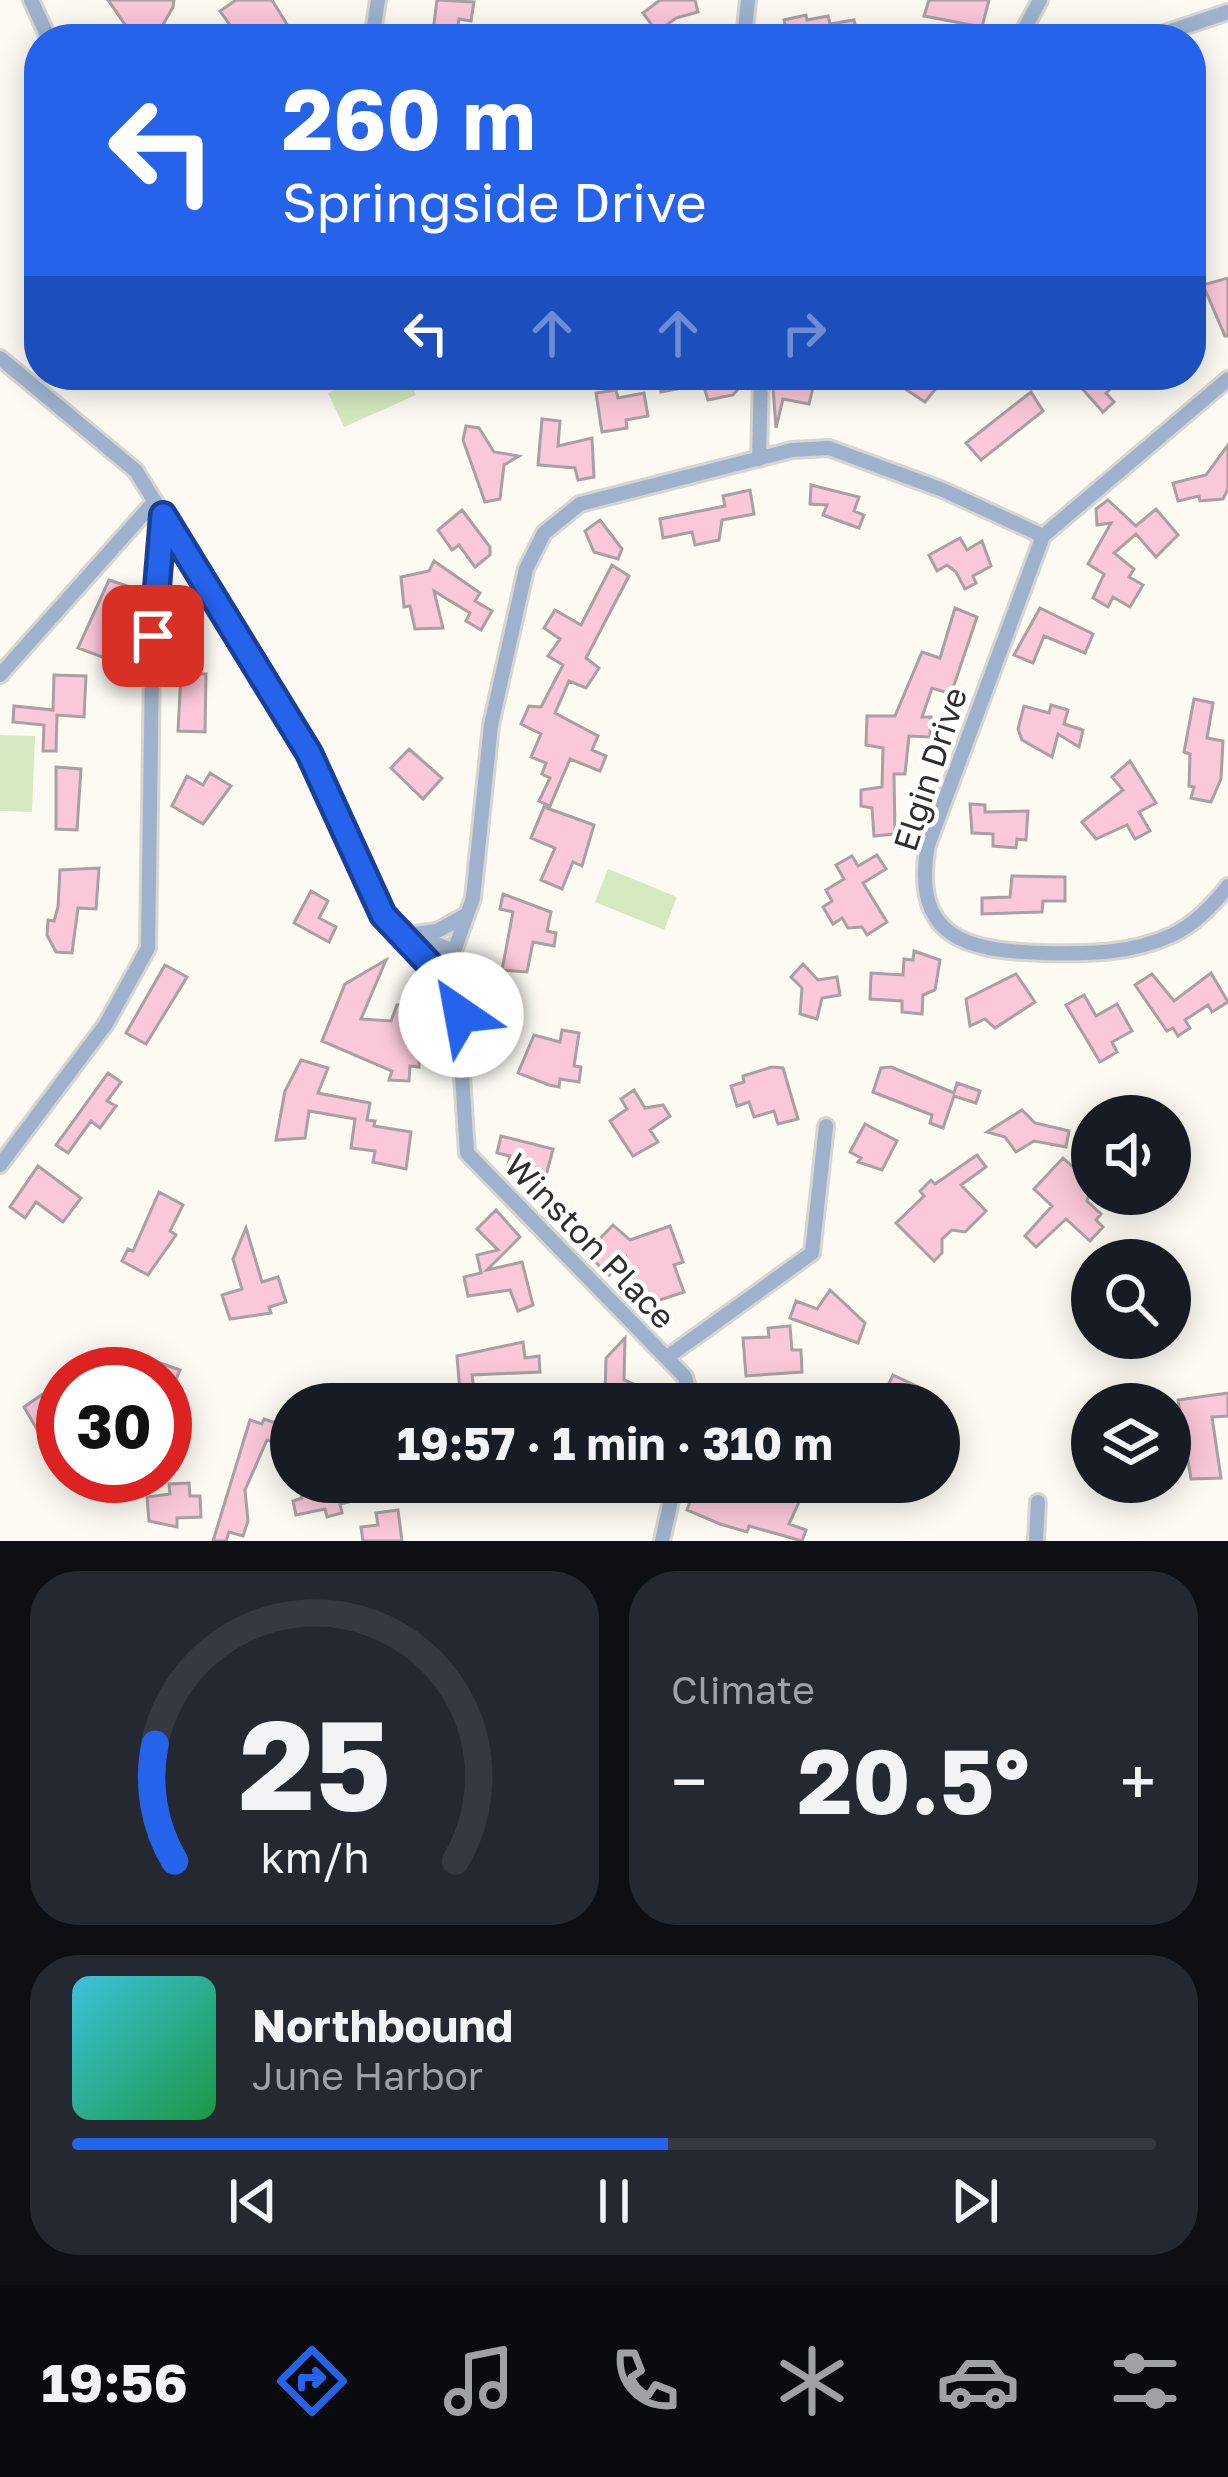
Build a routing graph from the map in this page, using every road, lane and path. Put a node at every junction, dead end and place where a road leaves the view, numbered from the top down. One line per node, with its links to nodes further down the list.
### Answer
1 (1228, 12): 2 (street)
2 (1192, 24)
3 (0, 358): 4 (street)
4 (24, 377)
5 (1228, 379): 10 (street)
6 (40, 390): 9 (street)
7 (761, 390): 8 (street)
8 (759, 459): 10 (street); 13 (street)
9 (159, 508): 11 (street); 14 (street); 18 (street)
10 (1043, 536): 12 (street, Elgin Drive)
11 (0, 675)
12 (1228, 886)
13 (470, 912): 14 (street); 15 (street)
14 (405, 932): 15 (street); 16 (street)
15 (454, 951): 16 (street, Winston Place)
16 (455, 991): 19 (street, Winston Place)
17 (826, 1126): 19 (street)
18 (0, 1165)
19 (666, 1358): 20 (street, Winston Place)
20 (689, 1383)
21 (1038, 1502): 24 (street)
22 (670, 1503): 23 (street)
23 (662, 1541)
24 (1036, 1541)

